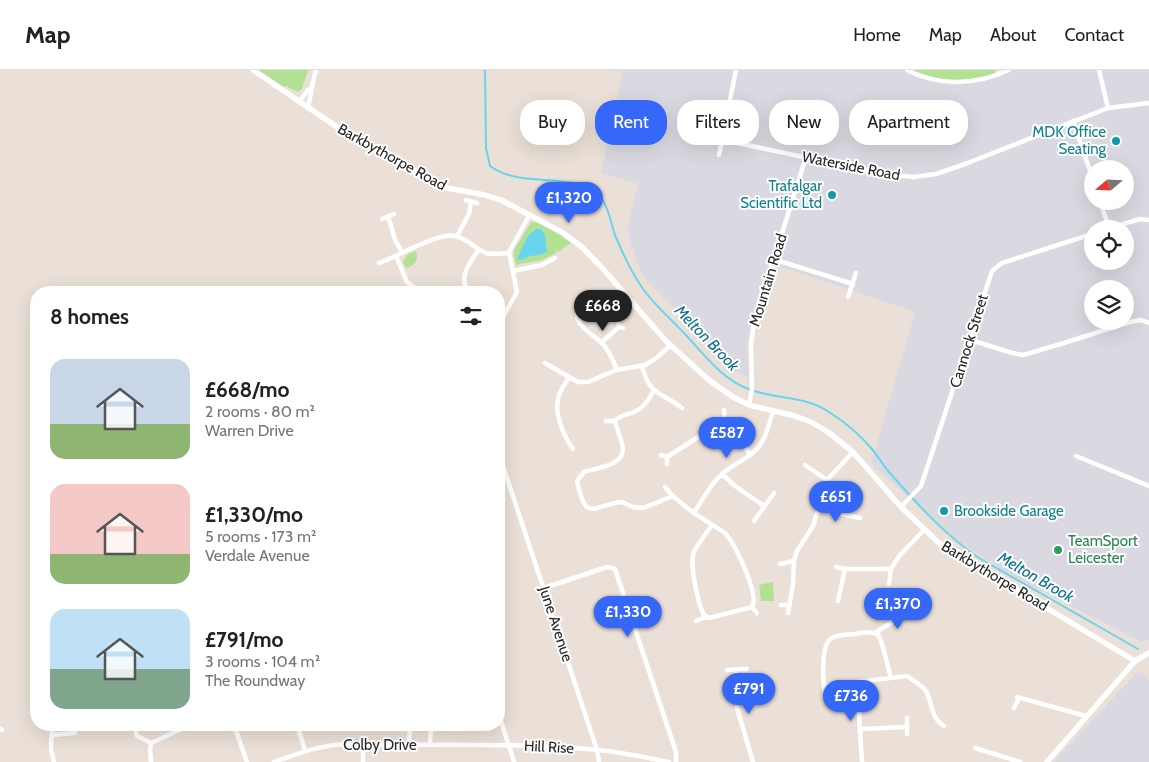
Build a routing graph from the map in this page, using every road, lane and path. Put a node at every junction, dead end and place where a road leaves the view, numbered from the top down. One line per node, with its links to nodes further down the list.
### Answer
1 (253, 70): 9 (street, Barkbythorpe Road)
2 (316, 70): 7 (street)
3 (736, 70): 8 (street)
4 (907, 70): 5 (street)
5 (1009, 70)
6 (1099, 70): 12 (street)
7 (310, 88): 9 (street); 11 (street)
8 (730, 100)
9 (299, 102): 11 (street, Barkbythorpe Road)
10 (1149, 103): 12 (street, Waterside Road)
11 (308, 108): 21 (street, Barkbythorpe Road)
12 (1108, 108): 13 (street, Waterside Road)
13 (1073, 121): 17 (street, Waterside Road); 18 (street)
14 (721, 145): 16 (street)
15 (747, 145): 17 (street, Waterside Road)
16 (719, 154)
17 (806, 157): 33 (street, Mountain Road)
18 (1086, 160)
19 (478, 203): 26 (street)
20 (394, 214): 22 (street)
21 (530, 214): 30 (street); 49 (street, Barkbythorpe Road)
22 (388, 216): 23 (street); 29 (street)
23 (382, 218)
24 (1149, 220): 25 (street)
25 (1134, 221)
26 (457, 236): 28 (street); 29 (street)
27 (1084, 237): 47 (street, Cannock Street)
28 (478, 249): 30 (street); 41 (street)
29 (402, 252): 31 (street)
30 (509, 253): 37 (street)
31 (396, 256): 35 (street); 40 (street)
32 (555, 258): 34 (street)
33 (773, 259): 39 (street); 56 (street, Mountain Road)
34 (550, 261): 36 (street); 37 (street)
35 (379, 263)
36 (552, 266)
37 (513, 271): 44 (street)
38 (856, 273): 39 (street)
39 (852, 284): 43 (street)
40 (412, 286)
41 (465, 286)
42 (594, 295): 48 (street)
43 (848, 297)
44 (505, 313)
45 (1149, 323): 47 (street)
46 (620, 325): 48 (street)
47 (968, 340): 82 (street, Cannock Street)
48 (601, 343): 52 (street)
49 (670, 344): 51 (street); 56 (street, Barkbythorpe Road)
50 (544, 363): 53 (street)
51 (642, 366): 52 (street); 54 (street)
52 (617, 370): 53 (street)
53 (569, 377): 65 (street)
54 (654, 390): 55 (street); 62 (street)
55 (671, 400): 57 (street); 58 (street)
56 (749, 405): 60 (street, Barkbythorpe Road)
57 (667, 406)
58 (682, 408)
59 (724, 410): 63 (street)
60 (773, 411): 67 (street, Barkbythorpe Road); 69 (street)
61 (606, 421): 62 (street)
62 (615, 421): 80 (street)
63 (725, 422): 69 (street); 71 (street)
64 (569, 427): 65 (street)
65 (563, 430): 66 (street)
66 (573, 449)
67 (853, 452): 76 (street); 82 (street, Barkbythorpe Road)
68 (661, 455): 71 (street)
69 (751, 455): 75 (street)
70 (1076, 456): 77 (street)
71 (667, 458): 72 (street)
72 (667, 464)
73 (805, 465): 76 (street)
74 (505, 470): 95 (street, June Avenue)
75 (722, 474): 81 (street); 85 (street)
76 (828, 480): 83 (street)
77 (1149, 486)
78 (665, 487): 80 (street)
79 (774, 493): 81 (street)
80 (673, 496): 85 (street)
81 (764, 506): 86 (street)
82 (901, 506): 88 (street, Barkbythorpe Road)
83 (819, 509): 84 (street); 89 (street)
84 (857, 509)
85 (694, 513): 87 (street)
86 (754, 521)
87 (712, 525): 99 (street); 103 (street)
88 (925, 529): 93 (street); 107 (street, Barkbythorpe Road)
89 (794, 562): 90 (street); 98 (street)
90 (780, 564)
91 (836, 567): 92 (street)
92 (845, 569): 93 (street); 96 (street)
93 (891, 569): 94 (street)
94 (889, 584)
95 (544, 588): 142 (street, June Avenue); 153 (street)
96 (838, 601)
97 (781, 605): 98 (street)
98 (790, 605): 102 (street)
99 (752, 607): 101 (street); 103 (street)
100 (890, 611): 105 (street)
101 (758, 613)
102 (788, 614)
103 (706, 617): 104 (street)
104 (696, 621)
105 (875, 633): 111 (street); 113 (street)
106 (1149, 653): 107 (street)
107 (1135, 661): 116 (street)
108 (736, 669): 109 (street); 110 (street); 154 (street)
109 (747, 669)
110 (727, 670)
111 (890, 678): 112 (street); 118 (street)
112 (858, 682): 113 (street); 122 (street)
113 (824, 686): 114 (street)
114 (825, 695)
115 (1014, 708): 116 (street)
116 (1086, 716): 157 (street)
117 (907, 718): 120 (street)
118 (935, 718): 119 (street); 121 (street)
119 (930, 722)
120 (906, 726): 122 (street); 132 (street)
121 (944, 726)
122 (861, 729): 155 (street)
123 (52, 731): 133 (street)
124 (136, 731): 134 (street)
125 (174, 731): 134 (street)
126 (236, 731): 147 (street)
127 (299, 731): 141 (street)
128 (410, 731): 136 (street)
129 (431, 731): 137 (street)
130 (504, 731): 138 (street)
131 (75, 733): 133 (street)
132 (907, 734)
133 (52, 735): 145 (street)
134 (151, 743): 146 (street)
135 (363, 745): 136 (street, Colby Drive); 141 (street, Colby Drive); 149 (street)
136 (409, 745): 137 (street, Colby Drive)
137 (430, 745): 139 (street, Colby Drive)
138 (509, 745): 139 (street, Hill Rise); 142 (street, Hill Rise); 150 (street)
139 (488, 746)
140 (975, 748): 143 (street)
141 (305, 750): 148 (street, Colby Drive)
142 (597, 750): 151 (street, June Avenue); 152 (street, Hill Rise)
143 (981, 750): 144 (street); 156 (street)
144 (979, 756)
145 (54, 762)
146 (151, 762)
147 (248, 762)
148 (274, 762)
149 (363, 762)
150 (514, 762)
151 (599, 762)
152 (670, 762)
153 (676, 762)
154 (753, 762)
155 (862, 762)
156 (1020, 762)
157 (1047, 762)

